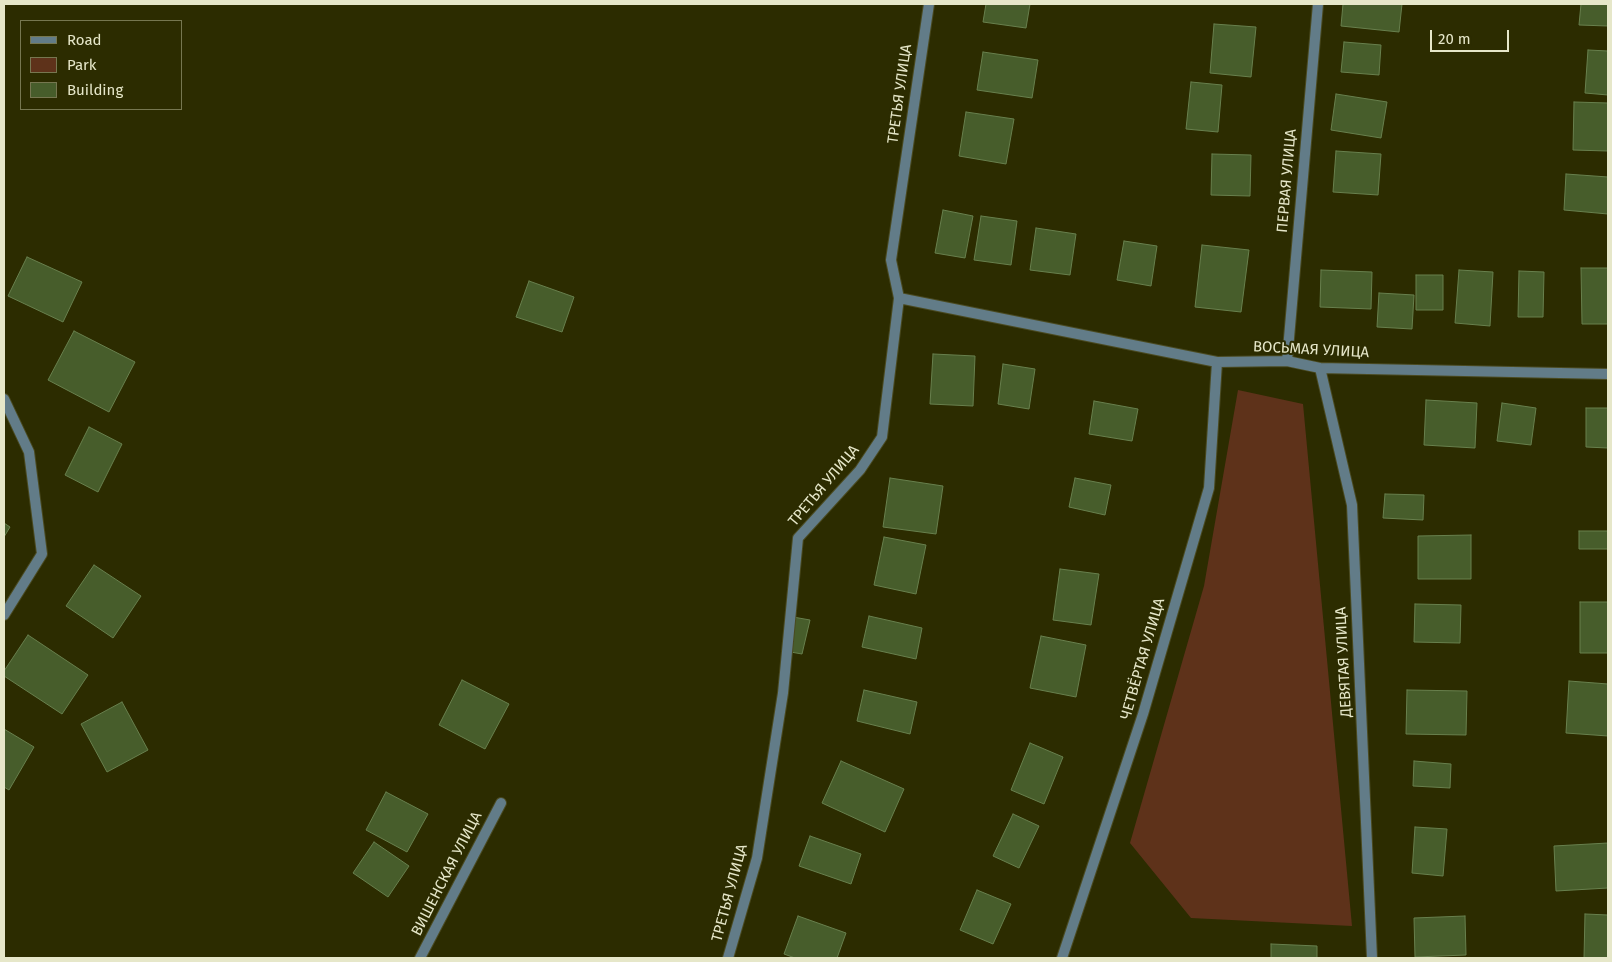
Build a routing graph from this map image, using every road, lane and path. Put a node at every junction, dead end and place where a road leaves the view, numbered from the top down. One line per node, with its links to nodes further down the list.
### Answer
1 (929, 4): 3 (street, ТРЕТЬЯ УЛИЦА)
2 (1318, 4): 4 (street, ПЕРВАЯ УЛИЦА)
3 (899, 298): 5 (street, ВОСЬМАЯ УЛИЦА); 12 (street, ТРЕТЬЯ УЛИЦА)
4 (1287, 361): 5 (street, ВОСЬМАЯ УЛИЦА); 6 (street, ВОСЬМАЯ УЛИЦА)
5 (1217, 362): 13 (street, ЧЕТВЁРТАЯ УЛИЦА)
6 (1320, 368): 7 (street, ВОСЬМАЯ УЛИЦА); 14 (street, ДЕВЯТАЯ УЛИЦА)
7 (1608, 374)
8 (4, 399): 9 (street)
9 (4, 615)
10 (501, 803): 11 (street, ВИШЕНСКАЯ УЛИЦА)
11 (420, 958)
12 (728, 958)
13 (1062, 958)
14 (1372, 958)

